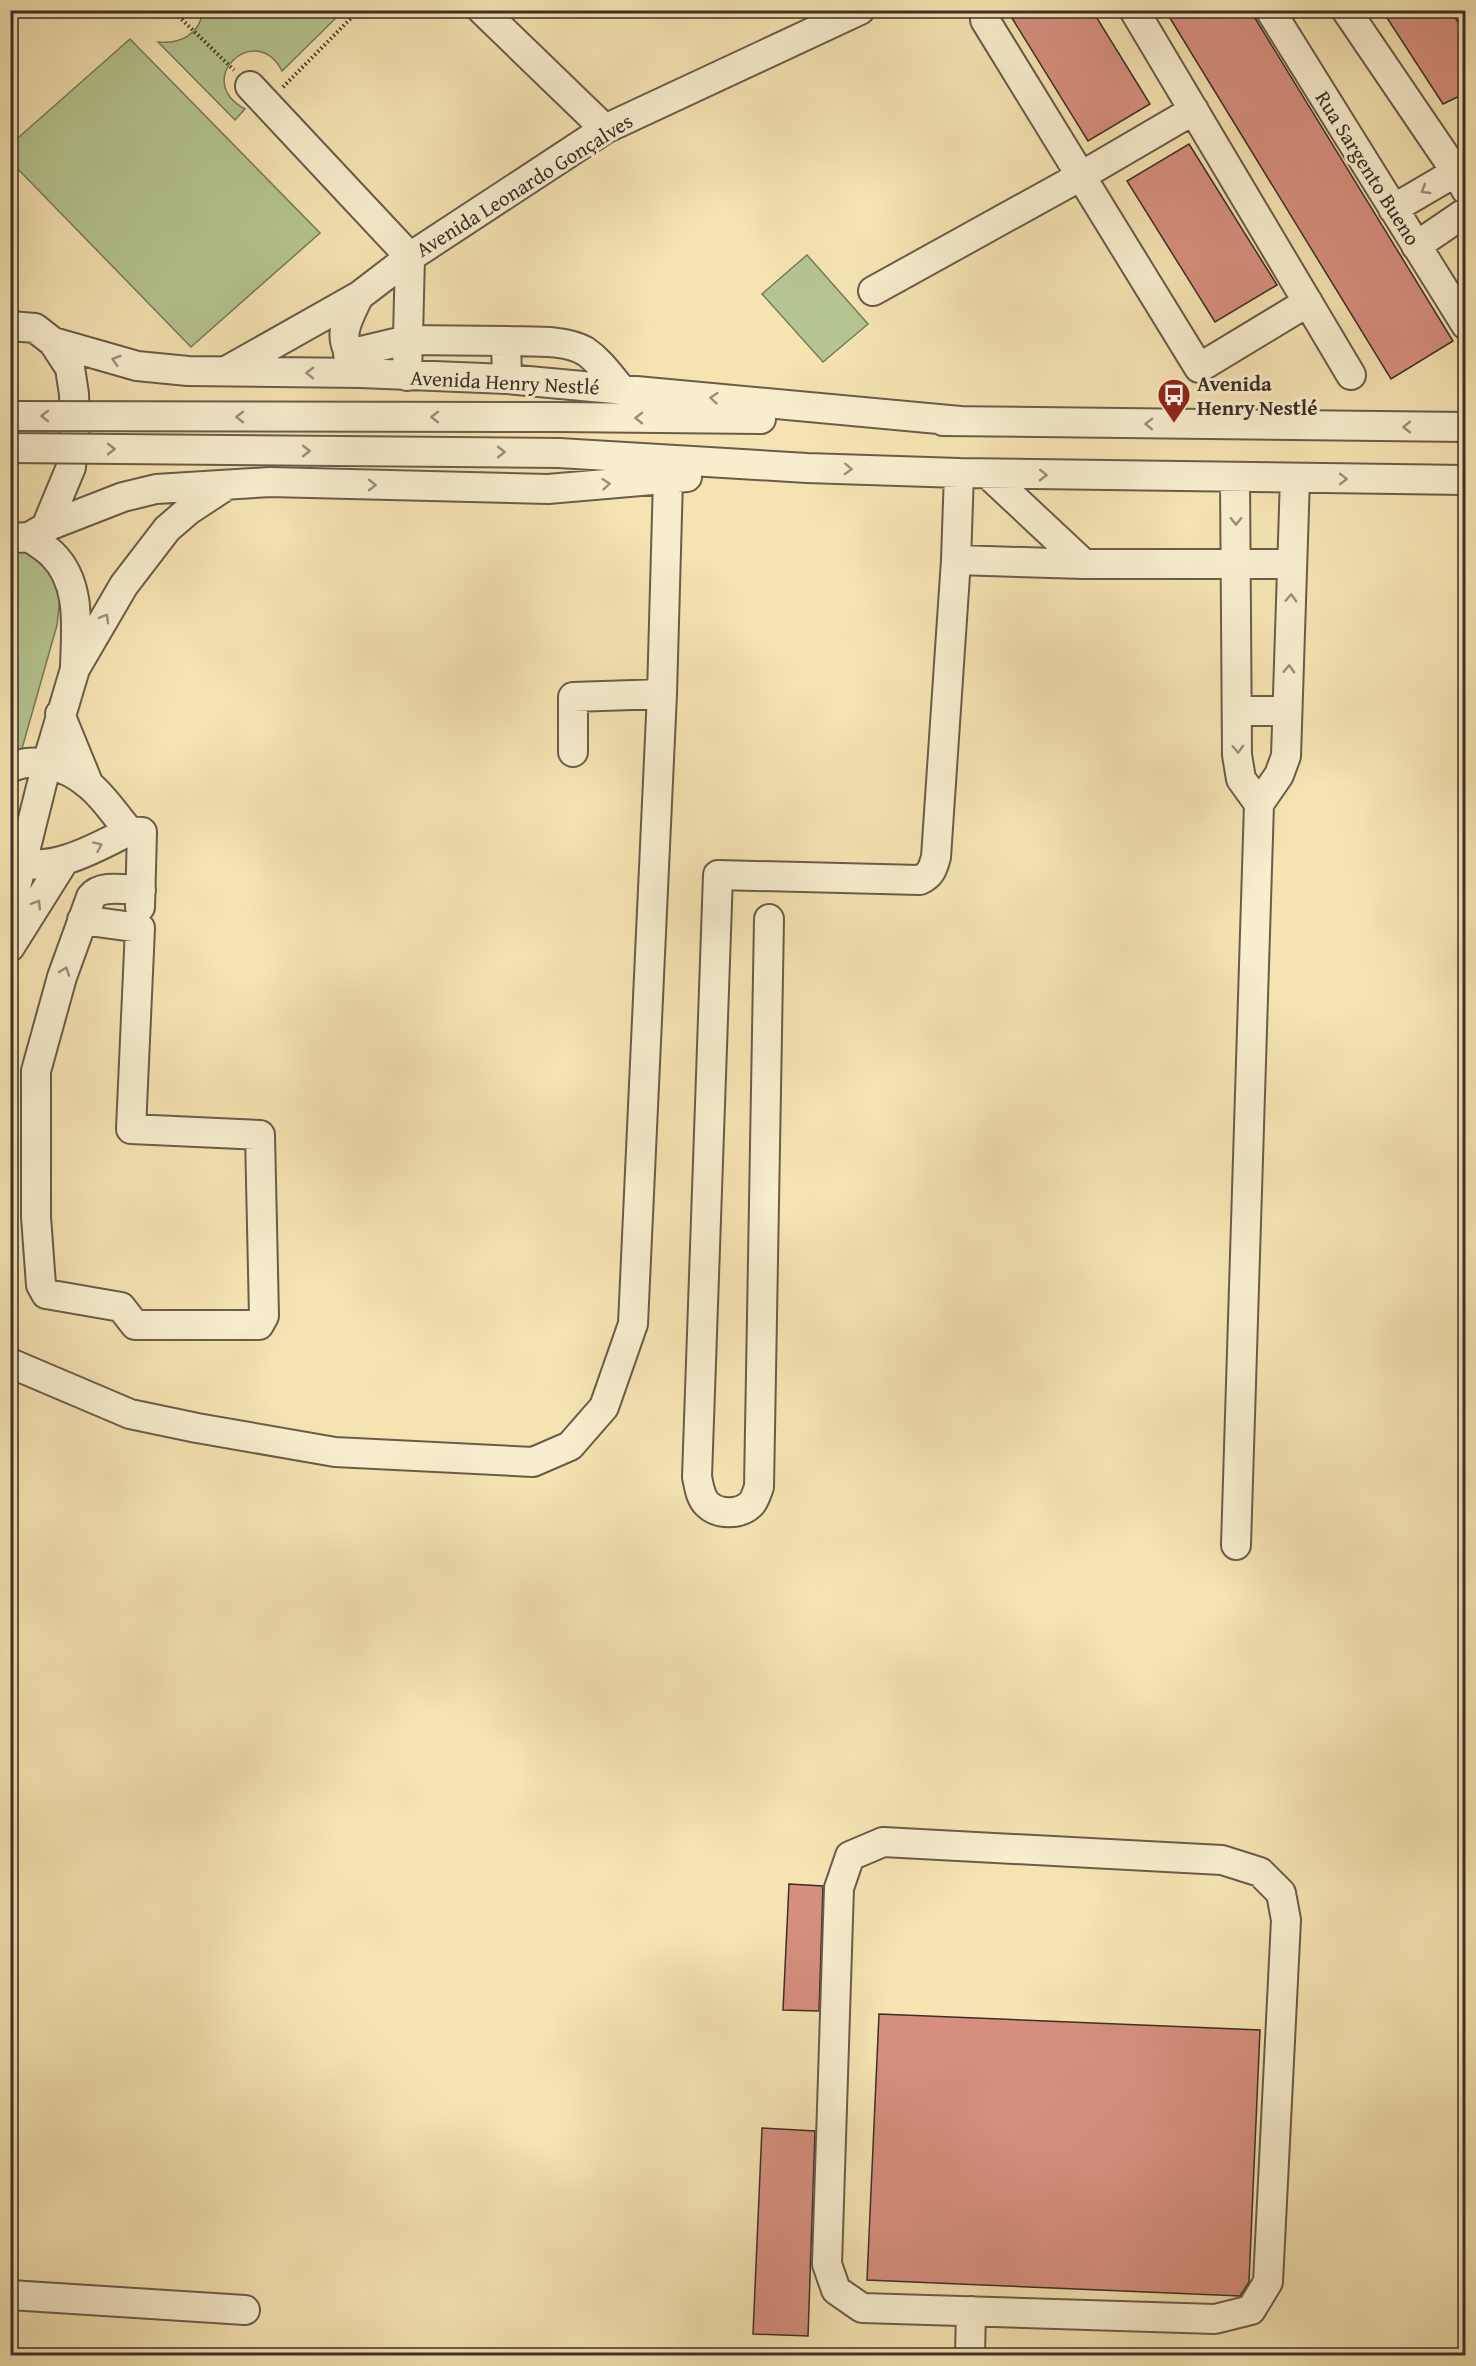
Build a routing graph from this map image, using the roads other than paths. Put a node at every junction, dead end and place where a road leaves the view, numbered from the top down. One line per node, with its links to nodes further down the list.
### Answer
1 (482, 10): 10 (street)
2 (860, 10): 6 (street, Avenida Leonardo Gonçalves)
3 (1134, 10): 9 (street)
4 (1270, 10): 13 (street, Rua Sargento Bueno)
5 (1346, 10): 12 (street)
6 (809, 20): 10 (street, Avenida Leonardo Gonçalves)
7 (984, 20): 11 (street)
8 (259, 94): 16 (street)
9 (1194, 110): 11 (street); 19 (street)
10 (605, 129): 16 (street, Avenida Leonardo Gonçalves)
11 (1081, 176): 17 (street); 19 (street)
12 (1461, 181): 13 (street, one-way to 13)
13 (1393, 209): 15 (street, Rua Sargento Bueno)
14 (1466, 212): 15 (street)
15 (1416, 246): 21 (street, Rua Sargento Bueno)
16 (410, 257): 18 (street, Avenida Leonardo Gonçalves); 23 (street)
17 (873, 291)
18 (358, 296): 25 (street, Avenida Leonardo Gonçalves); 26 (street, Avenida Leonardo Gonçalves)
19 (1308, 302): 27 (street)
20 (10, 305): 22 (street)
21 (1466, 326)
22 (33, 332): 26 (street, Avenida Henry Nestlé, one-way to 22); 43 (street)
23 (407, 340): 24 (street); 25 (street); 28 (street)
24 (506, 341): 29 (street); 30 (street)
25 (355, 364): 26 (street, Avenida Henry Nestlé, one-way to 26); 28 (street, Avenida Henry Nestlé)
26 (224, 372)
27 (1351, 375)
28 (407, 376): 29 (street, Avenida Henry Nestlé)
29 (507, 379): 30 (street, Avenida Henry Nestlé)
30 (621, 389): 32 (street, Avenida Henry Nestlé, one-way to 30)
31 (10, 416): 32 (street, Avenida Henry Nestlé, one-way to 31, bridge)
32 (960, 421): 33 (street, Avenida Henry Nestlé, one-way to 32)
33 (1466, 427)
34 (10, 448): 35 (street, one-way to 35, bridge)
35 (807, 468): 36 (street, one-way to 36); 40 (street)
36 (959, 473): 37 (street); 44 (street)
37 (988, 474): 38 (street, one-way to 38); 45 (street)
38 (1235, 478): 39 (street); 46 (street, one-way to 46)
39 (1295, 478): 41 (street, one-way to 41); 47 (street)
40 (668, 479): 42 (street, one-way to 40); 49 (street)
41 (1466, 480)
42 (229, 484): 43 (street); 48 (street, one-way to 42)
43 (28, 534): 48 (street)
44 (956, 560): 45 (street); 63 (street)
45 (1084, 564): 46 (street)
46 (1236, 564): 47 (street); 50 (street)
47 (1292, 564): 51 (street, one-way to 47)
48 (75, 669): 52 (street)
49 (662, 694): 53 (street); 67 (street)
50 (1237, 711): 51 (street); 57 (street, one-way to 57)
51 (1287, 711): 57 (street)
52 (60, 714): 54 (street); 56 (street)
53 (573, 752)
54 (47, 763): 55 (street); 56 (street); 60 (street)
55 (10, 768)
56 (89, 785): 58 (street)
57 (1259, 804): 68 (street)
58 (129, 831): 59 (street, one-way to 58); 61 (street)
59 (64, 861): 60 (street); 66 (street, one-way to 59)
60 (16, 862): 62 (street)
61 (141, 890): 64 (street); 65 (street)
62 (10, 911)
63 (769, 919)
64 (82, 921): 65 (street); 65 (street, one-way to 64)
65 (140, 928)
66 (10, 947)
67 (10, 1363)
68 (1236, 1545)
69 (10, 2295): 70 (street)
70 (245, 2310)
71 (971, 2310): 71 (street); 72 (street)
72 (970, 2355)

